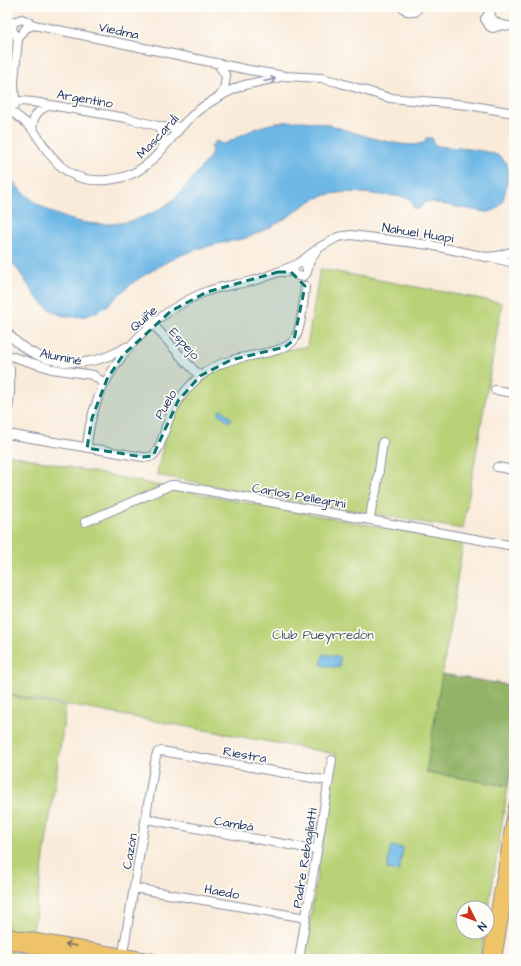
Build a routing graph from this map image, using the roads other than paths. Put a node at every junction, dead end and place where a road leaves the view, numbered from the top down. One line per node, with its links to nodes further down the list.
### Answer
1 (402, 7): 2 (street)
2 (419, 7)
3 (491, 9): 5 (street)
4 (34, 25): 6 (street); 6 (street, Viedma); 7 (street, Viedma)
5 (514, 27)
6 (18, 39): 16 (street)
7 (217, 63): 8 (street, Viedma); 11 (street)
8 (235, 67): 9 (street); 11 (street)
9 (249, 70): 10 (street); 12 (street)
10 (286, 76): 12 (street, one-way to 10); 19 (street)
11 (226, 80): 13 (street); 14 (street)
12 (249, 85): 13 (street)
13 (235, 89): 14 (street, Mascardi)
14 (220, 96): 22 (street, Mascardi)
15 (7, 100): 16 (street, Argentino)
16 (16, 101): 17 (street, Argentino); 20 (street)
17 (51, 105): 21 (street, Argentino); 23 (street)
18 (7, 108): 20 (street)
19 (514, 113)
20 (16, 116): 23 (street)
21 (158, 126): 22 (street, Argentino); 24 (street)
22 (182, 126): 24 (street, Mascardi)
23 (32, 129): 24 (street, Mascardi)
24 (161, 150)
25 (320, 247): 27 (street, Nahuel Huapi); 29 (street, Nahuel Huapi); 31 (street)
26 (514, 251): 27 (street, Nahuel Huapi)
27 (486, 257): 28 (street)
28 (514, 263)
29 (297, 264): 30 (street, Quiñe); 31 (street); 32 (street)
30 (278, 272): 32 (street); 34 (street, Quiñe)
31 (307, 272): 32 (street); 33 (street, Puelo)
32 (296, 275): 33 (street)
33 (305, 286): 44 (street, Puelo)
34 (153, 324): 36 (street, Quiñe); 44 (street, Espejo)
35 (8, 335): 38 (street)
36 (136, 340): 38 (street); 42 (street, Quiñe)
37 (7, 355): 40 (street, Aluminé)
38 (106, 358): 42 (street)
39 (7, 360): 41 (street)
40 (24, 360): 41 (street); 43 (street, Aluminé)
41 (10, 369): 48 (street)
42 (113, 369): 43 (street); 45 (street, Quiñe)
43 (93, 375): 45 (street, Aluminé)
44 (200, 376): 51 (street, Puelo)
45 (102, 389): 51 (street, Quiñe)
46 (495, 390): 47 (street)
47 (514, 393)
48 (7, 419)
49 (7, 434): 51 (street, Puelo)
50 (384, 442): 54 (street)
51 (87, 448)
52 (497, 467): 53 (street)
53 (514, 470)
54 (370, 520): 55 (street, Carlos Pellegrini); 56 (street, Carlos Pellegrini)
55 (85, 522)
56 (514, 546)
57 (158, 752): 59 (street, Riestra); 61 (street, Cazón)
58 (332, 760): 59 (street, Padre Rebagliatti)
59 (328, 781): 62 (street, Padre Rebagliatti)
60 (514, 806): 72 (main road)
61 (146, 819): 62 (street, Cambá); 64 (street, Cazón)
62 (317, 850): 65 (street, Padre Rebagliatti)
63 (514, 851): 73 (main road)
64 (134, 888): 65 (street, Haedo); 68 (street, Cazón)
65 (306, 918): 71 (street, Padre Rebagliatti)
66 (7, 934): 68 (main road, one-way to 66)
67 (7, 944): 69 (main road)
68 (123, 953): 70 (main road)
69 (94, 959)
70 (153, 959)
71 (299, 959)
72 (488, 959)
73 (496, 959)

